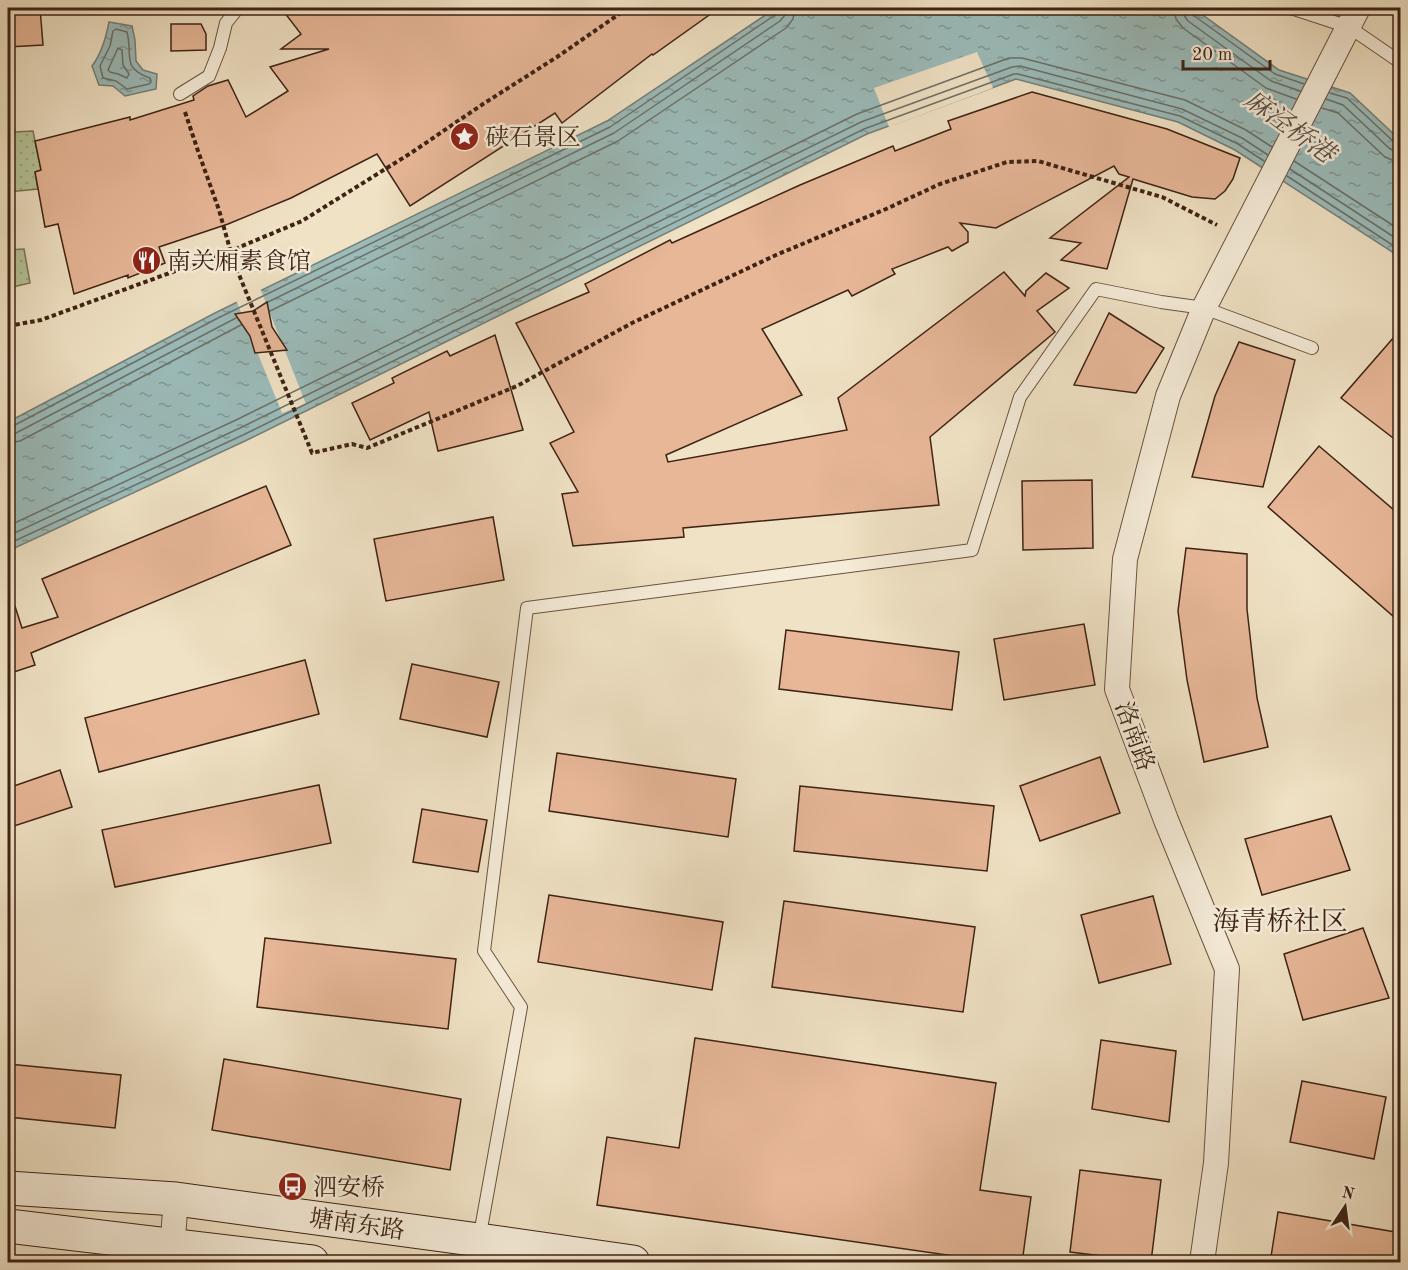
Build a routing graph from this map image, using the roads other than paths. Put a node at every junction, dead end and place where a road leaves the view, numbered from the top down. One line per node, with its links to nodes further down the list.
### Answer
1 (238, 8): 5 (lane)
2 (1291, 8): 3 (lane)
3 (1353, 17): 4 (lane); 6 (street, 洛南路)
4 (1401, 62)
5 (180, 94)
6 (1204, 308): 7 (lane); 11 (lane); 15 (street, 洛南路)
7 (1312, 348)
8 (8, 1188): 9 (main road, 塘南东路)
9 (176, 1199): 11 (main road, 塘南东路); 12 (street)
10 (8, 1226): 12 (main road, 塘南东路)
11 (477, 1251): 14 (main road, 塘南东路)
12 (171, 1254): 13 (main road, 塘南东路)
13 (312, 1263)
14 (633, 1263)
15 (1202, 1263)

